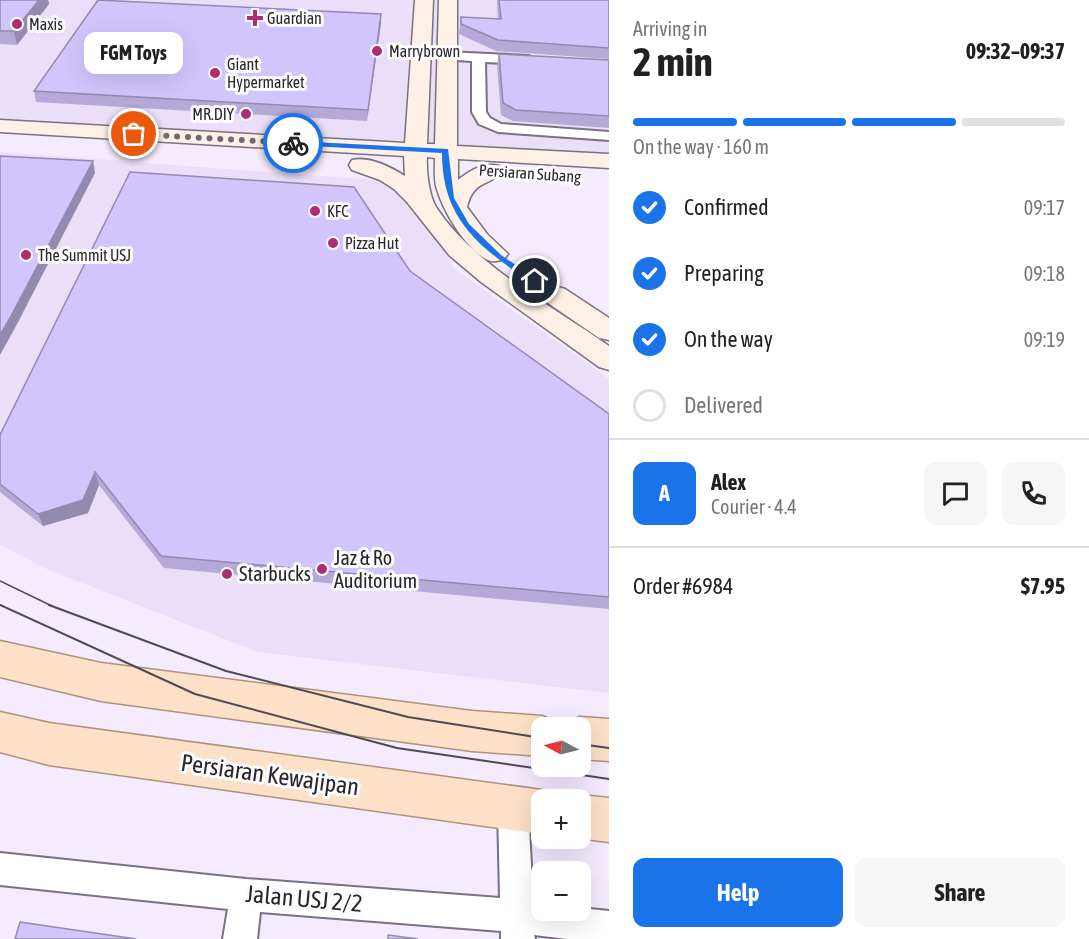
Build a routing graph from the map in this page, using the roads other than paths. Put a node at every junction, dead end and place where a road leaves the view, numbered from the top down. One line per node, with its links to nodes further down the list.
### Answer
1 (424, 0): 11 (main road)
2 (448, 0): 3 (main road)
3 (446, 56): 4 (street); 6 (main road)
4 (478, 58): 5 (street); 8 (street)
5 (544, 61)
6 (445, 116): 10 (main road); 12 (main road)
7 (0, 126): 11 (main road)
8 (609, 136)
9 (0, 145): 14 (main road)
10 (516, 155): 12 (main road, Persiaran Subang); 13 (main road, Persiaran Subang)
11 (415, 158): 12 (main road, Persiaran Subang); 14 (main road); 17 (main road)
12 (445, 159): 15 (main road, Persiaran Subang); 18 (main road)
13 (609, 161)
14 (360, 165): 17 (main road)
15 (491, 171): 16 (main road, Persiaran Subang); 18 (main road)
16 (609, 178)
17 (423, 206): 20 (main road)
18 (455, 208): 19 (main road)
19 (609, 331)
20 (609, 360)
21 (0, 659): 23 (main road)
22 (0, 732): 26 (main road, Persiaran Kewajipan)
23 (531, 735)
24 (591, 739): 25 (main road)
25 (609, 740)
26 (527, 811): 31 (street)
27 (591, 818): 28 (main road)
28 (609, 820)
29 (0, 869): 30 (street, Jalan USJ 2/2)
30 (246, 895): 31 (street, Jalan USJ 2/2); 33 (street)
31 (518, 927): 32 (street, Jalan USJ 2/2)
32 (609, 928)
33 (240, 939)

